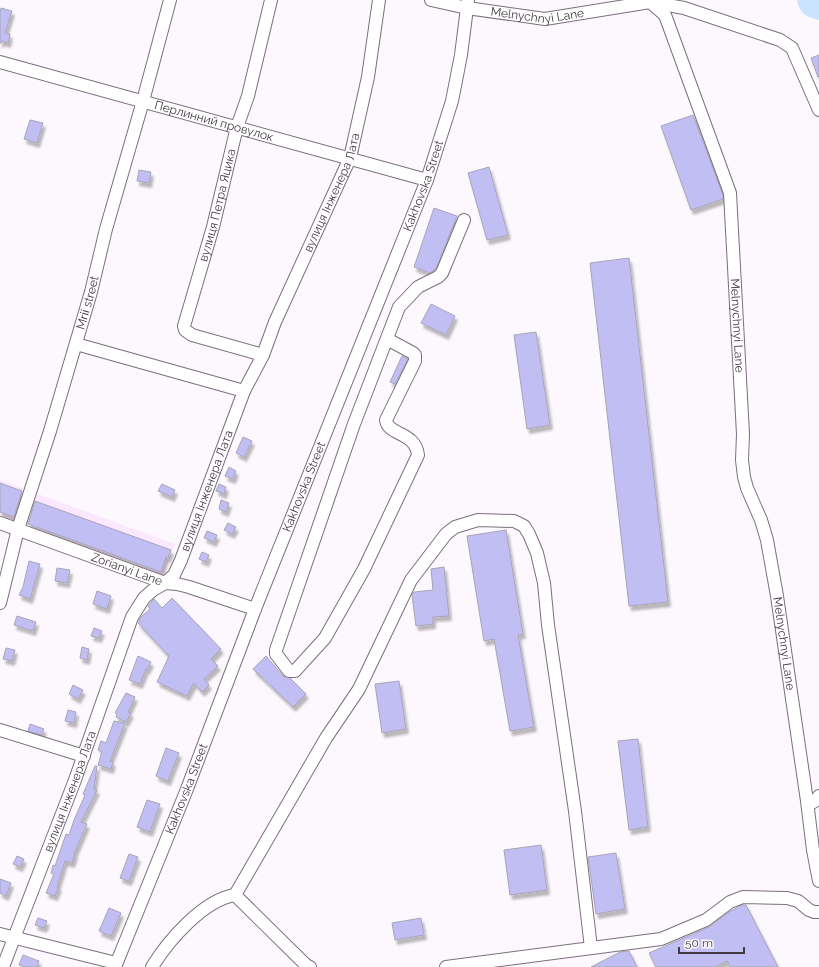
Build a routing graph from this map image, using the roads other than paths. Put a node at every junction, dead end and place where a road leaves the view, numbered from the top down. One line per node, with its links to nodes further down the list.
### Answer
1 (170, 0): 8 (street, Mrii street)
2 (271, 0): 10 (street, вулиця Петра Яцика)
3 (379, 0): 11 (street, вулиця Інженера Лата)
4 (431, 0): 6 (street, Melnychnyi Lane)
5 (650, 2): 6 (street, Melnychnyi Lane); 9 (street); 27 (street, Melnychnyi Lane)
6 (467, 4): 12 (street, Kakhovska Street)
7 (0, 62): 8 (street, Перлинний провулок)
8 (143, 101): 10 (street, Перлинний провулок); 17 (street, Mrii street)
9 (819, 110)
10 (237, 127): 11 (street, Перлинний провулок); 18 (street, вулиця Петра Яцика)
11 (350, 158): 12 (street, Перлинний провулок); 18 (street, вулиця Інженера Лата)
12 (427, 180): 14 (street, Kakhovska Street)
13 (464, 220): 15 (street)
14 (379, 299): 15 (street); 24 (street, Kakhovska Street)
15 (399, 307): 16 (street)
16 (387, 340): 16 (street)
17 (76, 344): 19 (street); 21 (street, Mrii street)
18 (263, 355): 19 (street, вулиця Інженера Лата)
19 (244, 391): 22 (street, вулиця Інженера Лата)
20 (0, 523): 21 (street, Zorianyi Lane)
21 (18, 529): 22 (street, Zorianyi Lane); 23 (street, Mrii street)
22 (166, 583): 24 (street, Zorianyi Lane); 26 (street, вулиця Інженера Лата)
23 (0, 603)
24 (255, 609): 34 (street, Kakhovska Street)
25 (0, 730): 26 (street)
26 (84, 756): 32 (street, вулиця Інженера Лата)
27 (815, 801): 28 (street, Melnychnyi Lane)
28 (819, 881)
29 (234, 895): 33 (street); 36 (street); 37 (street)
30 (819, 912): 33 (street)
31 (0, 934): 32 (street)
32 (14, 938): 34 (street); 35 (street, вулиця Інженера Лата)
33 (591, 948): 38 (street)
34 (115, 965)
35 (4, 967)
36 (152, 967)
37 (310, 967)
38 (446, 967)

